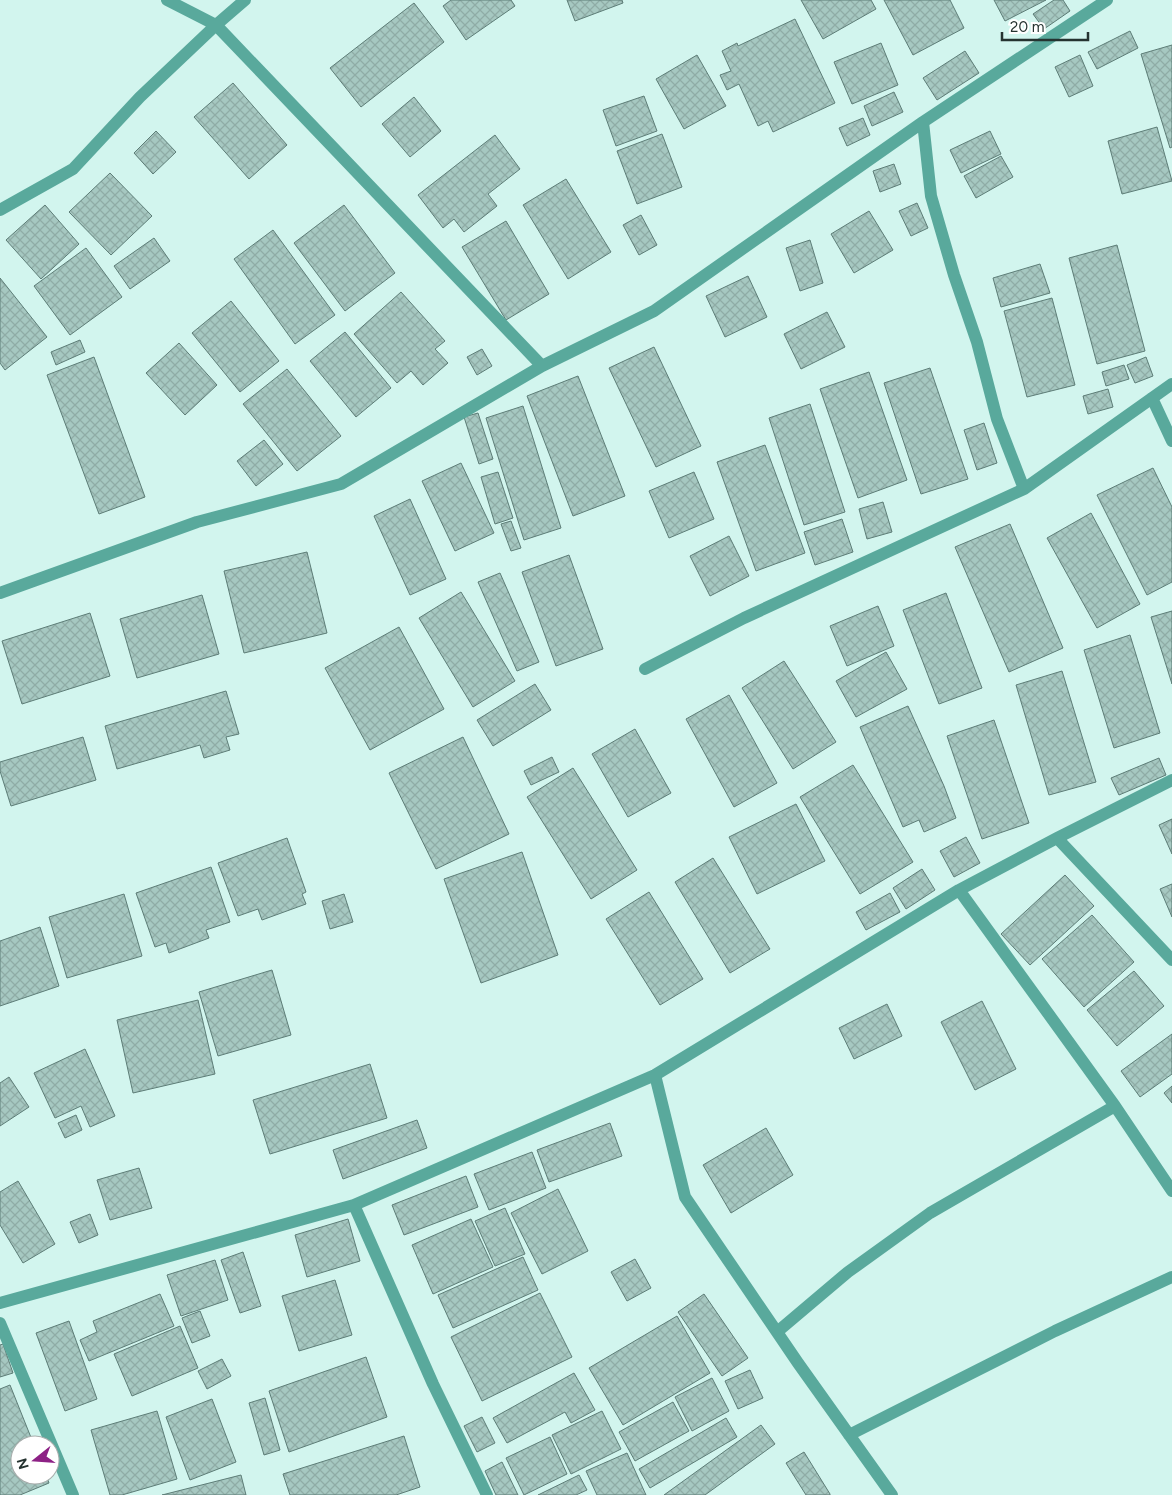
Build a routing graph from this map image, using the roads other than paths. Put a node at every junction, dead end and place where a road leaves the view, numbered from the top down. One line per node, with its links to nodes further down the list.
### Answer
1 (167, 0): 4 (street)
2 (245, 0): 4 (street)
3 (1107, 0): 5 (street)
4 (216, 25): 6 (street); 7 (street)
5 (923, 122): 7 (street); 11 (street)
6 (0, 210)
7 (542, 366): 12 (street)
8 (1172, 384): 9 (street)
9 (1152, 398): 10 (street); 11 (street)
10 (1172, 441)
11 (1024, 489): 13 (street)
12 (0, 593)
13 (646, 669)
14 (1172, 780): 15 (street)
15 (1057, 838): 16 (street); 17 (street)
16 (959, 890): 18 (street); 19 (street)
17 (1172, 960)
18 (655, 1075): 21 (street); 25 (street)
19 (1115, 1106): 20 (street); 25 (street)
20 (1172, 1191)
21 (354, 1204): 23 (street); 28 (street)
22 (1172, 1277): 26 (street)
23 (0, 1302)
24 (0, 1323): 27 (street)
25 (777, 1332): 26 (street)
26 (849, 1435): 29 (street)
27 (73, 1495)
28 (487, 1495)
29 (892, 1495)

